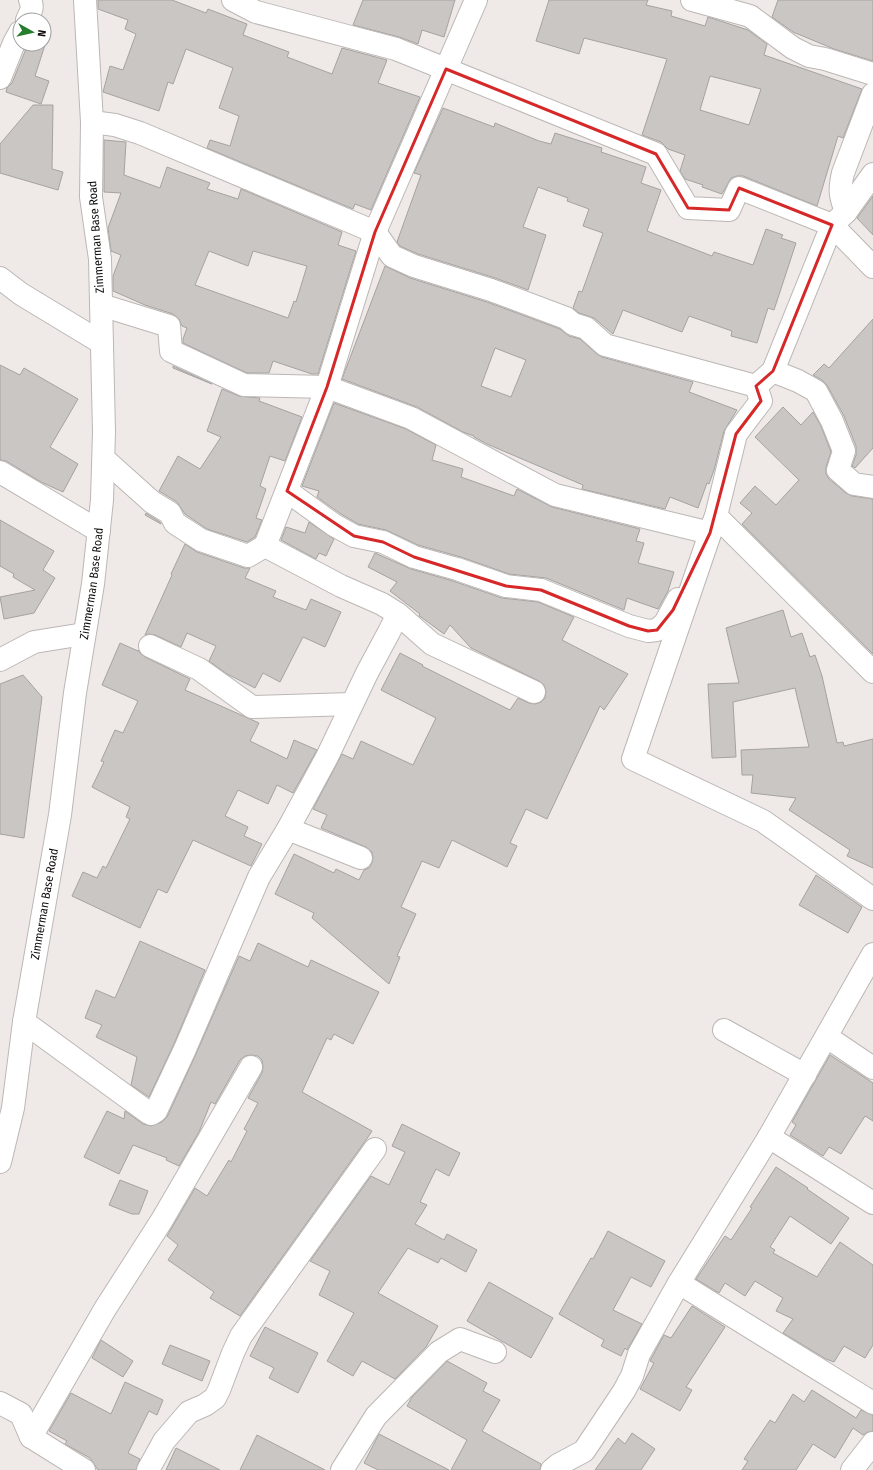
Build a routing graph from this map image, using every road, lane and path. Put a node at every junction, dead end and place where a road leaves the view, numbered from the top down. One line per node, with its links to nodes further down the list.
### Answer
1 (30, 0): 6 (street)
2 (85, 0): 12 (street, Zimmerman Base Road)
3 (233, 0): 8 (street)
4 (476, 0): 8 (street)
5 (692, 0): 9 (street)
6 (31, 12)
7 (12, 48): 10 (street)
8 (446, 69): 14 (street); 15 (street)
9 (873, 74)
10 (0, 78)
11 (873, 94): 14 (street)
12 (92, 122): 15 (street); 18 (street, Zimmerman Base Road)
13 (873, 174): 14 (street)
14 (839, 218): 16 (street); 20 (street)
15 (375, 232): 21 (street); 22 (street)
16 (873, 266)
17 (0, 278): 19 (street)
18 (101, 305): 19 (street, Zimmerman Base Road); 22 (street)
19 (102, 342): 23 (street, Zimmerman Base Road)
20 (773, 371): 21 (street); 25 (street)
21 (756, 386): 27 (street)
22 (327, 387): 26 (street); 27 (street)
23 (104, 459): 28 (street, Zimmerman Base Road); 29 (street)
24 (0, 472): 28 (street)
25 (873, 487)
26 (287, 491): 27 (street); 29 (street)
27 (713, 525): 34 (street); 39 (street)
28 (99, 530): 31 (street, Zimmerman Base Road)
29 (265, 546): 30 (street)
30 (398, 614): 35 (street); 36 (street)
31 (84, 634): 33 (street); 41 (street, Zimmerman Base Road)
32 (150, 646): 36 (street)
33 (0, 660)
34 (873, 672)
35 (534, 692)
36 (352, 704): 37 (street)
37 (288, 828): 38 (street); 41 (street)
38 (361, 858)
39 (873, 899)
40 (873, 954): 43 (street)
41 (24, 1022): 49 (street, Zimmerman Base Road)
42 (724, 1030): 46 (street)
43 (827, 1037): 45 (street); 46 (street)
44 (251, 1067): 55 (street)
45 (873, 1068)
46 (805, 1075): 47 (street)
47 (769, 1137): 50 (street); 51 (street)
48 (375, 1149): 58 (street)
49 (2, 1150)
50 (873, 1203)
51 (679, 1283): 54 (street); 60 (street)
52 (495, 1352): 59 (street)
53 (0, 1403): 55 (street)
54 (873, 1403)
55 (31, 1437): 57 (street)
56 (873, 1443): 61 (street)
57 (84, 1470)
58 (148, 1470)
59 (342, 1470)
60 (552, 1470)
61 (852, 1470)

